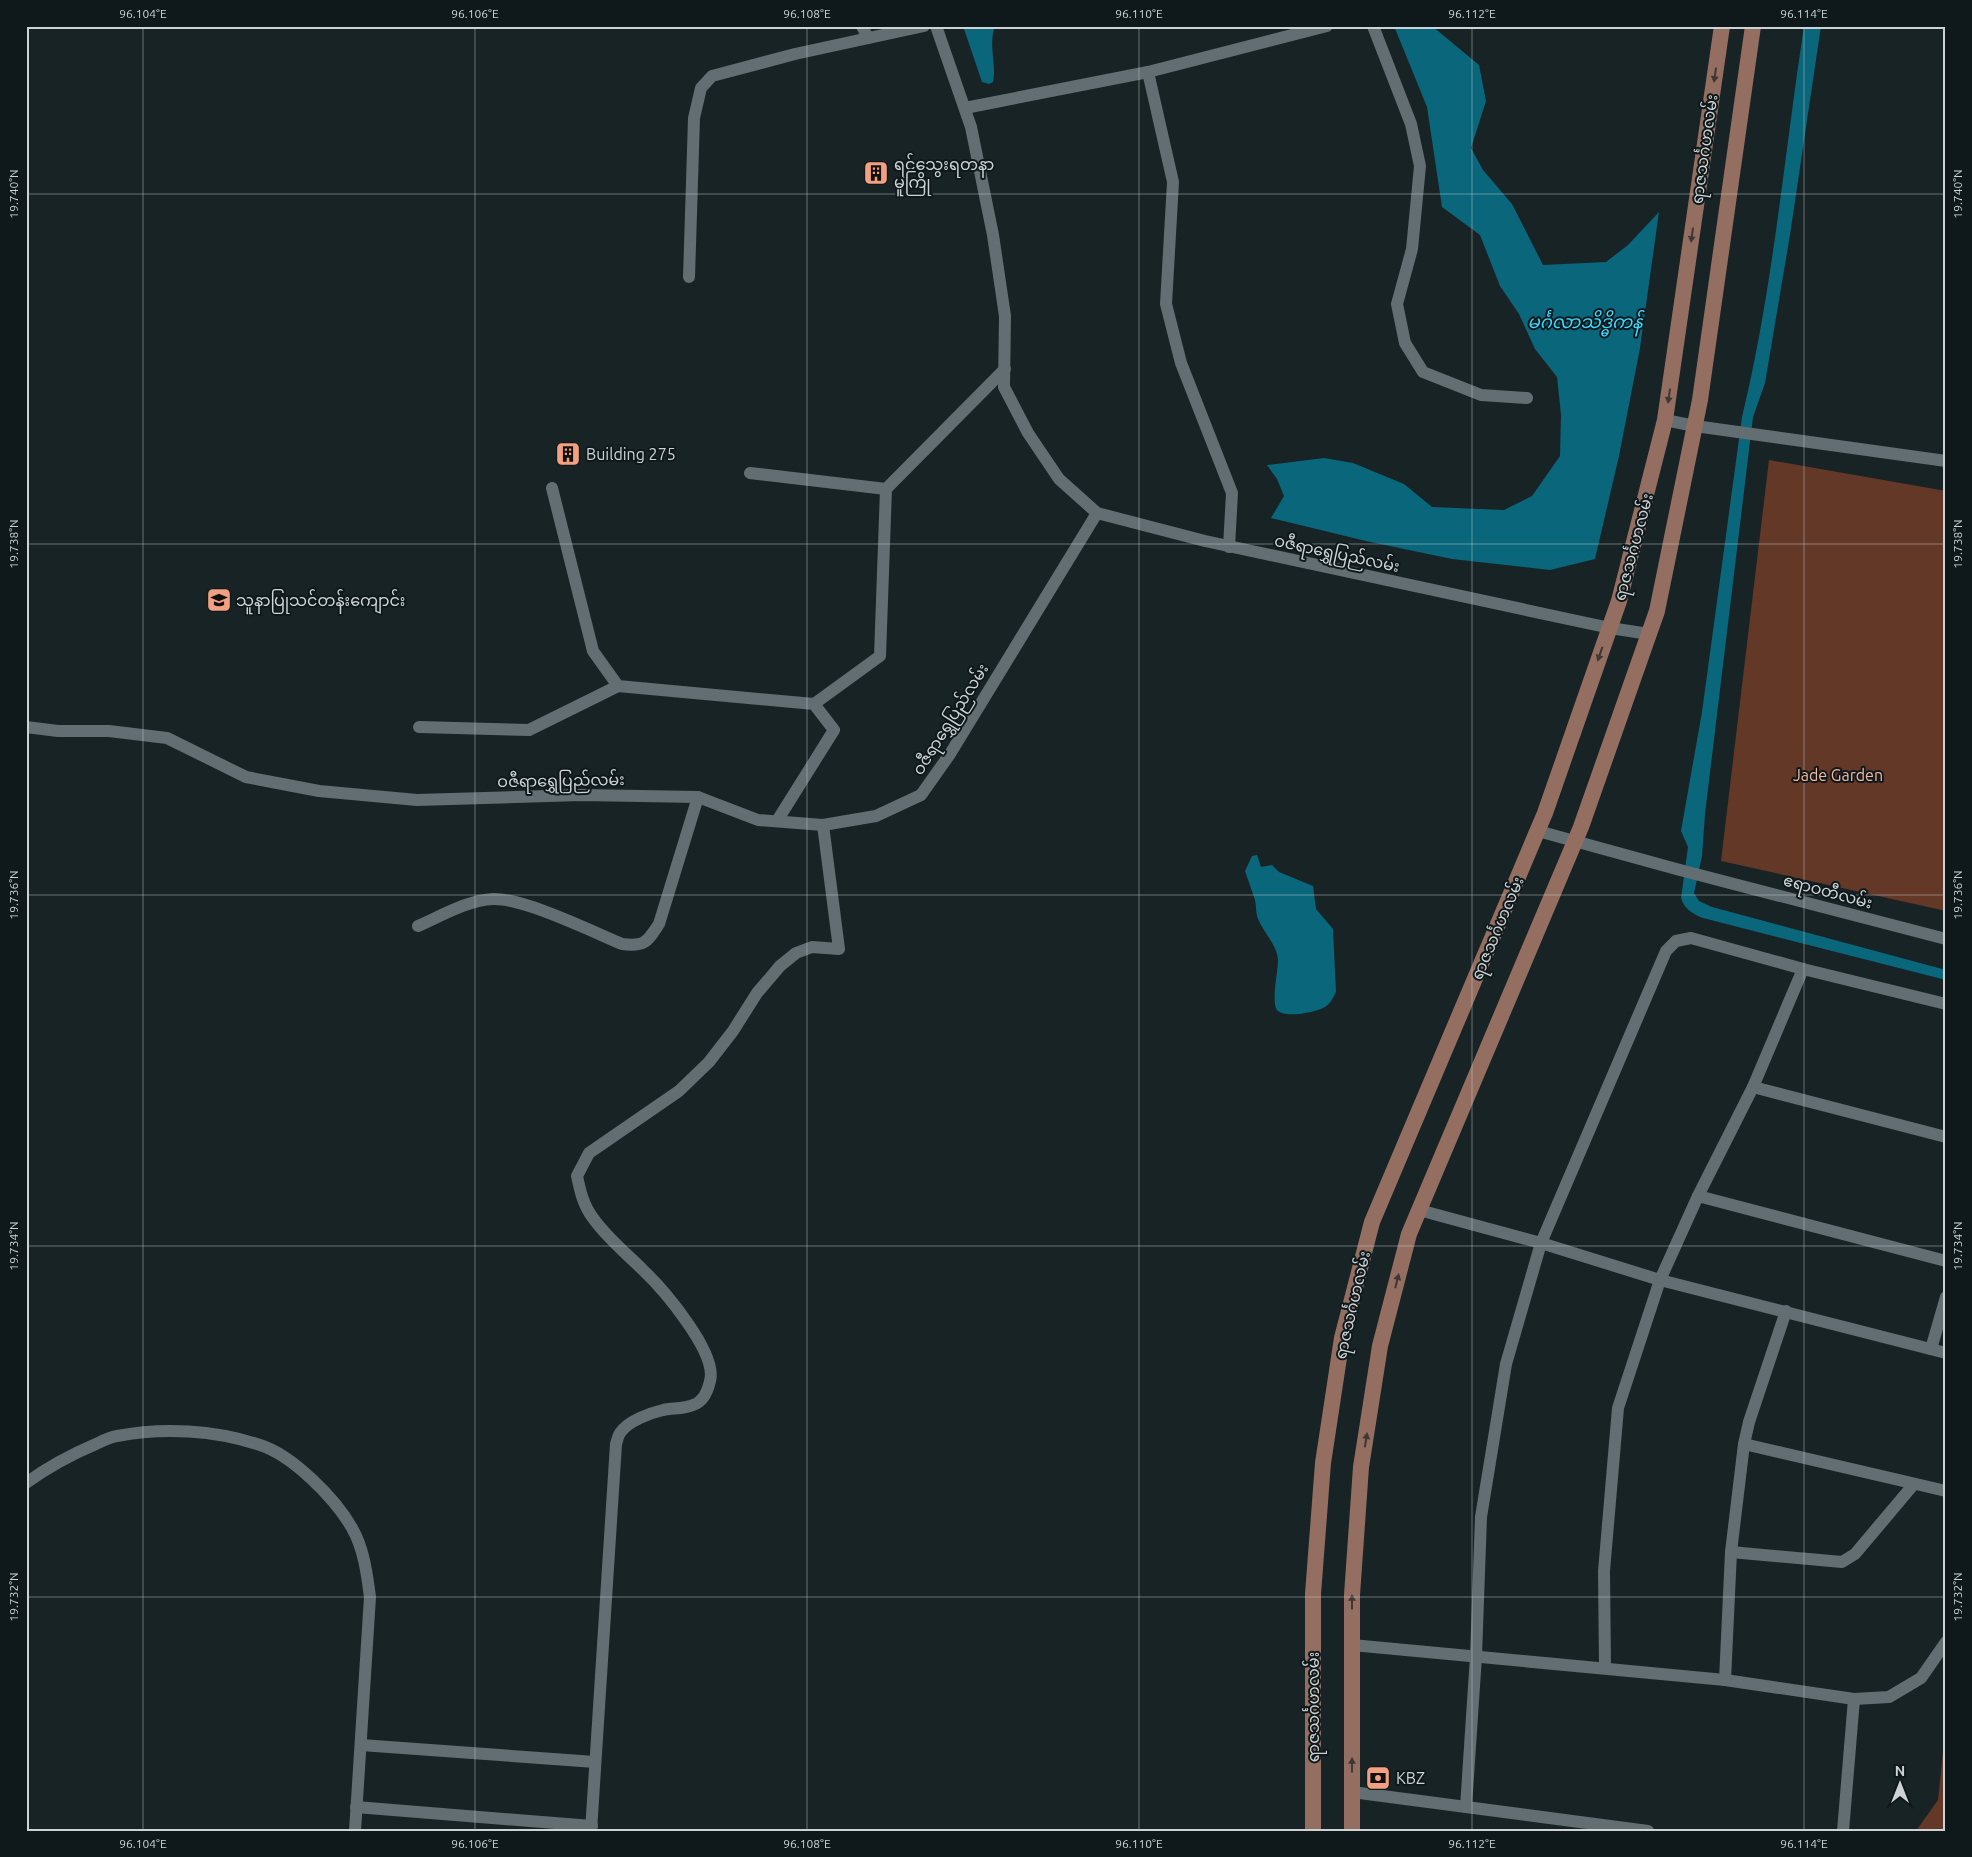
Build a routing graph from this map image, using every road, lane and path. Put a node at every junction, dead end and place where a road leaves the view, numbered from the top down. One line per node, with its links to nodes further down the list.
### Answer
1 (862, 26): 8 (street)
2 (924, 26): 8 (street)
3 (936, 26): 10 (street)
4 (1327, 26): 9 (street)
5 (1373, 26): 13 (street)
6 (1722, 26): 14 (main road, ရာဇသင်္ဂဟလမ်း, one-way to 14)
7 (1753, 26): 15 (main road, ရာဇသင်္ဂဟလမ်း)
8 (868, 38): 11 (street)
9 (1148, 72): 10 (street); 21 (street)
10 (965, 108): 12 (street)
11 (689, 277)
12 (1005, 369): 19 (street); 20 (street)
13 (1527, 398)
14 (1666, 420): 15 (street); 22 (main road, ရာဇသင်္ဂဟလမ်း)
15 (1694, 426): 16 (street); 23 (main road, ရာဇသင်္ဂဟလမ်း)
16 (1946, 462)
17 (750, 474): 19 (street)
18 (552, 488): 24 (street)
19 (886, 489): 25 (street)
20 (1097, 513): 21 (street, ဝဇီရာရွှေပြည်လမ်း); 30 (street, ဝဇီရာရွှေပြည်လမ်း)
21 (1229, 547): 22 (street, ဝဇီရာရွှေပြည်လမ်း)
22 (1610, 628): 23 (street, ဝဇီရာရွှေပြည်လမ်း); 31 (main road, ရာဇသင်္ဂဟလမ်း, one-way to 31)
23 (1648, 634): 32 (main road, ရာဇသင်္ဂဟလမ်း)
24 (618, 686): 25 (street); 27 (street)
25 (814, 704): 29 (street)
26 (26, 727): 28 (street, ဝဇီရာရွှေပြည်လမ်း)
27 (419, 727)
28 (698, 796): 29 (street, ဝဇီရာရွှေပြည်လမ်း); 33 (street)
29 (777, 821): 30 (street, ဝဇီရာရွှေပြည်လမ်း)
30 (823, 825): 60 (street)
31 (1538, 830): 32 (street); 66 (main road, ရာဇသင်္ဂဟလမ်း)
32 (1575, 842): 34 (street, ဧရာဝတီလမ်း); 40 (main road, ရာဇသင်္ဂဟလမ်း)
33 (418, 926)
34 (1946, 939)
35 (1803, 970): 36 (street); 37 (street); 41 (street)
36 (1946, 1004)
37 (1753, 1087): 38 (street); 39 (street)
38 (1946, 1137)
39 (1698, 1196): 42 (street); 43 (street)
40 (1419, 1210): 41 (street); 54 (main road, ရာဇသင်္ဂဟလမ်း, one-way to 40)
41 (1541, 1244): 43 (street); 55 (street)
42 (1946, 1261)
43 (1660, 1280): 45 (street); 56 (street)
44 (1946, 1297): 46 (street)
45 (1786, 1311): 46 (street); 48 (street)
46 (1931, 1349): 47 (street)
47 (1946, 1353)
48 (1744, 1444): 50 (street); 52 (street)
49 (26, 1484): 59 (street)
50 (1914, 1484): 51 (street); 52 (street)
51 (1946, 1491)
52 (1731, 1552): 57 (street)
53 (1946, 1642): 58 (street)
54 (1352, 1645): 55 (street); 61 (main road, ရာဇသင်္ဂဟလမ်း, one-way to 54)
55 (1476, 1656): 56 (street); 63 (street)
56 (1604, 1668): 57 (street)
57 (1725, 1680): 58 (street)
58 (1854, 1699): 69 (street)
59 (361, 1745): 60 (street); 62 (street)
60 (595, 1762): 64 (street)
61 (1352, 1792): 63 (street); 67 (main road, ရာဇသင်္ဂဟလမ်း)
62 (356, 1807): 64 (street); 65 (street)
63 (1466, 1807): 68 (street)
64 (591, 1828)
65 (355, 1831)
66 (1313, 1831)
67 (1352, 1831)
68 (1648, 1831)
69 (1843, 1831)

